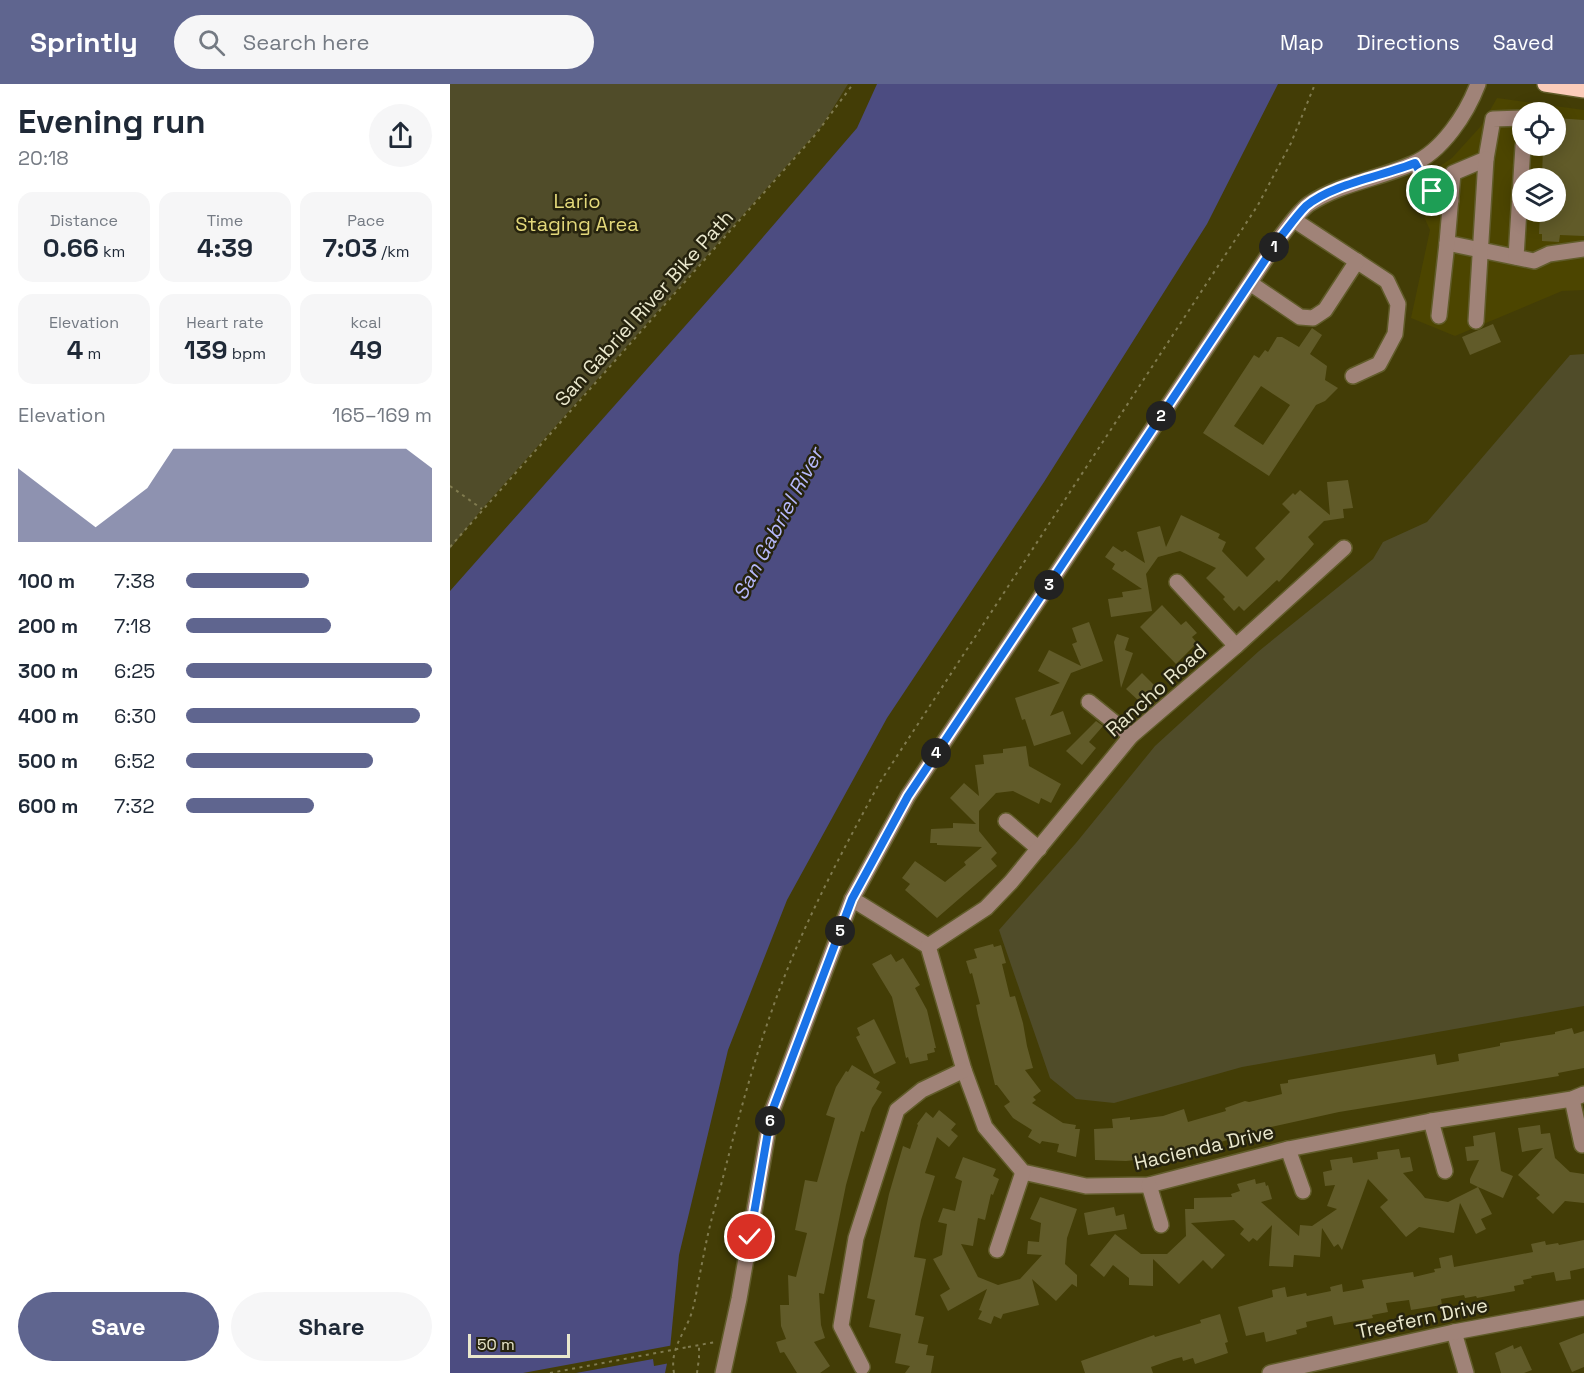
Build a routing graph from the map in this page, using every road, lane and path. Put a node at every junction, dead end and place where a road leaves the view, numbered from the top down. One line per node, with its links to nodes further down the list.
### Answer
1 (853, 84): 21 (path, San Gabriel River Bike Path)
2 (1478, 84): 8 (street)
3 (1545, 84): 4 (main road)
4 (1584, 90)
5 (1512, 118): 7 (street)
6 (1522, 156): 14 (street)
7 (1486, 159): 9 (street); 13 (street)
8 (1415, 163): 9 (street); 10 (street)
9 (1451, 201): 11 (street)
10 (1294, 220): 15 (street); 16 (street)
11 (1447, 243): 13 (street); 17 (street)
12 (1584, 249): 14 (street)
13 (1480, 250): 14 (street); 18 (street)
14 (1516, 257)
15 (1357, 261): 16 (street); 19 (street)
16 (1250, 283): 30 (street)
17 (1439, 316)
18 (1476, 321)
19 (1353, 376)
20 (450, 486): 21 (path)
21 (482, 509): 22 (path, San Gabriel River Bike Path)
22 (450, 547)
23 (1344, 548): 25 (street, Rancho Road)
24 (1177, 582): 25 (street)
25 (1236, 646): 27 (street, Rancho Road)
26 (1089, 702): 27 (street)
27 (1131, 736): 29 (street, Rancho Road)
28 (1006, 821): 29 (street)
29 (1039, 849): 31 (street, Rancho Road)
30 (852, 899): 31 (street); 49 (street)
31 (928, 946): 32 (street)
32 (964, 1070): 38 (street); 45 (street)
33 (1578, 1096): 34 (street, Hacienda Drive); 35 (street)
34 (1431, 1121): 36 (street, Hacienda Drive); 37 (street)
35 (1582, 1145)
36 (1288, 1149): 39 (street, Hacienda Drive); 40 (street)
37 (1445, 1171)
38 (1023, 1172): 39 (street, Hacienda Drive); 42 (street)
39 (1149, 1185): 41 (street)
40 (1303, 1191)
41 (1161, 1225)
42 (997, 1250)
43 (1584, 1308): 44 (street, Treefern Drive)
44 (1454, 1332): 46 (street, Treefern Drive); 50 (street)
45 (862, 1367)
46 (1278, 1372)
47 (550, 1373): 48 (path, bridge)
48 (696, 1373)
49 (723, 1373)
50 (1466, 1373)

